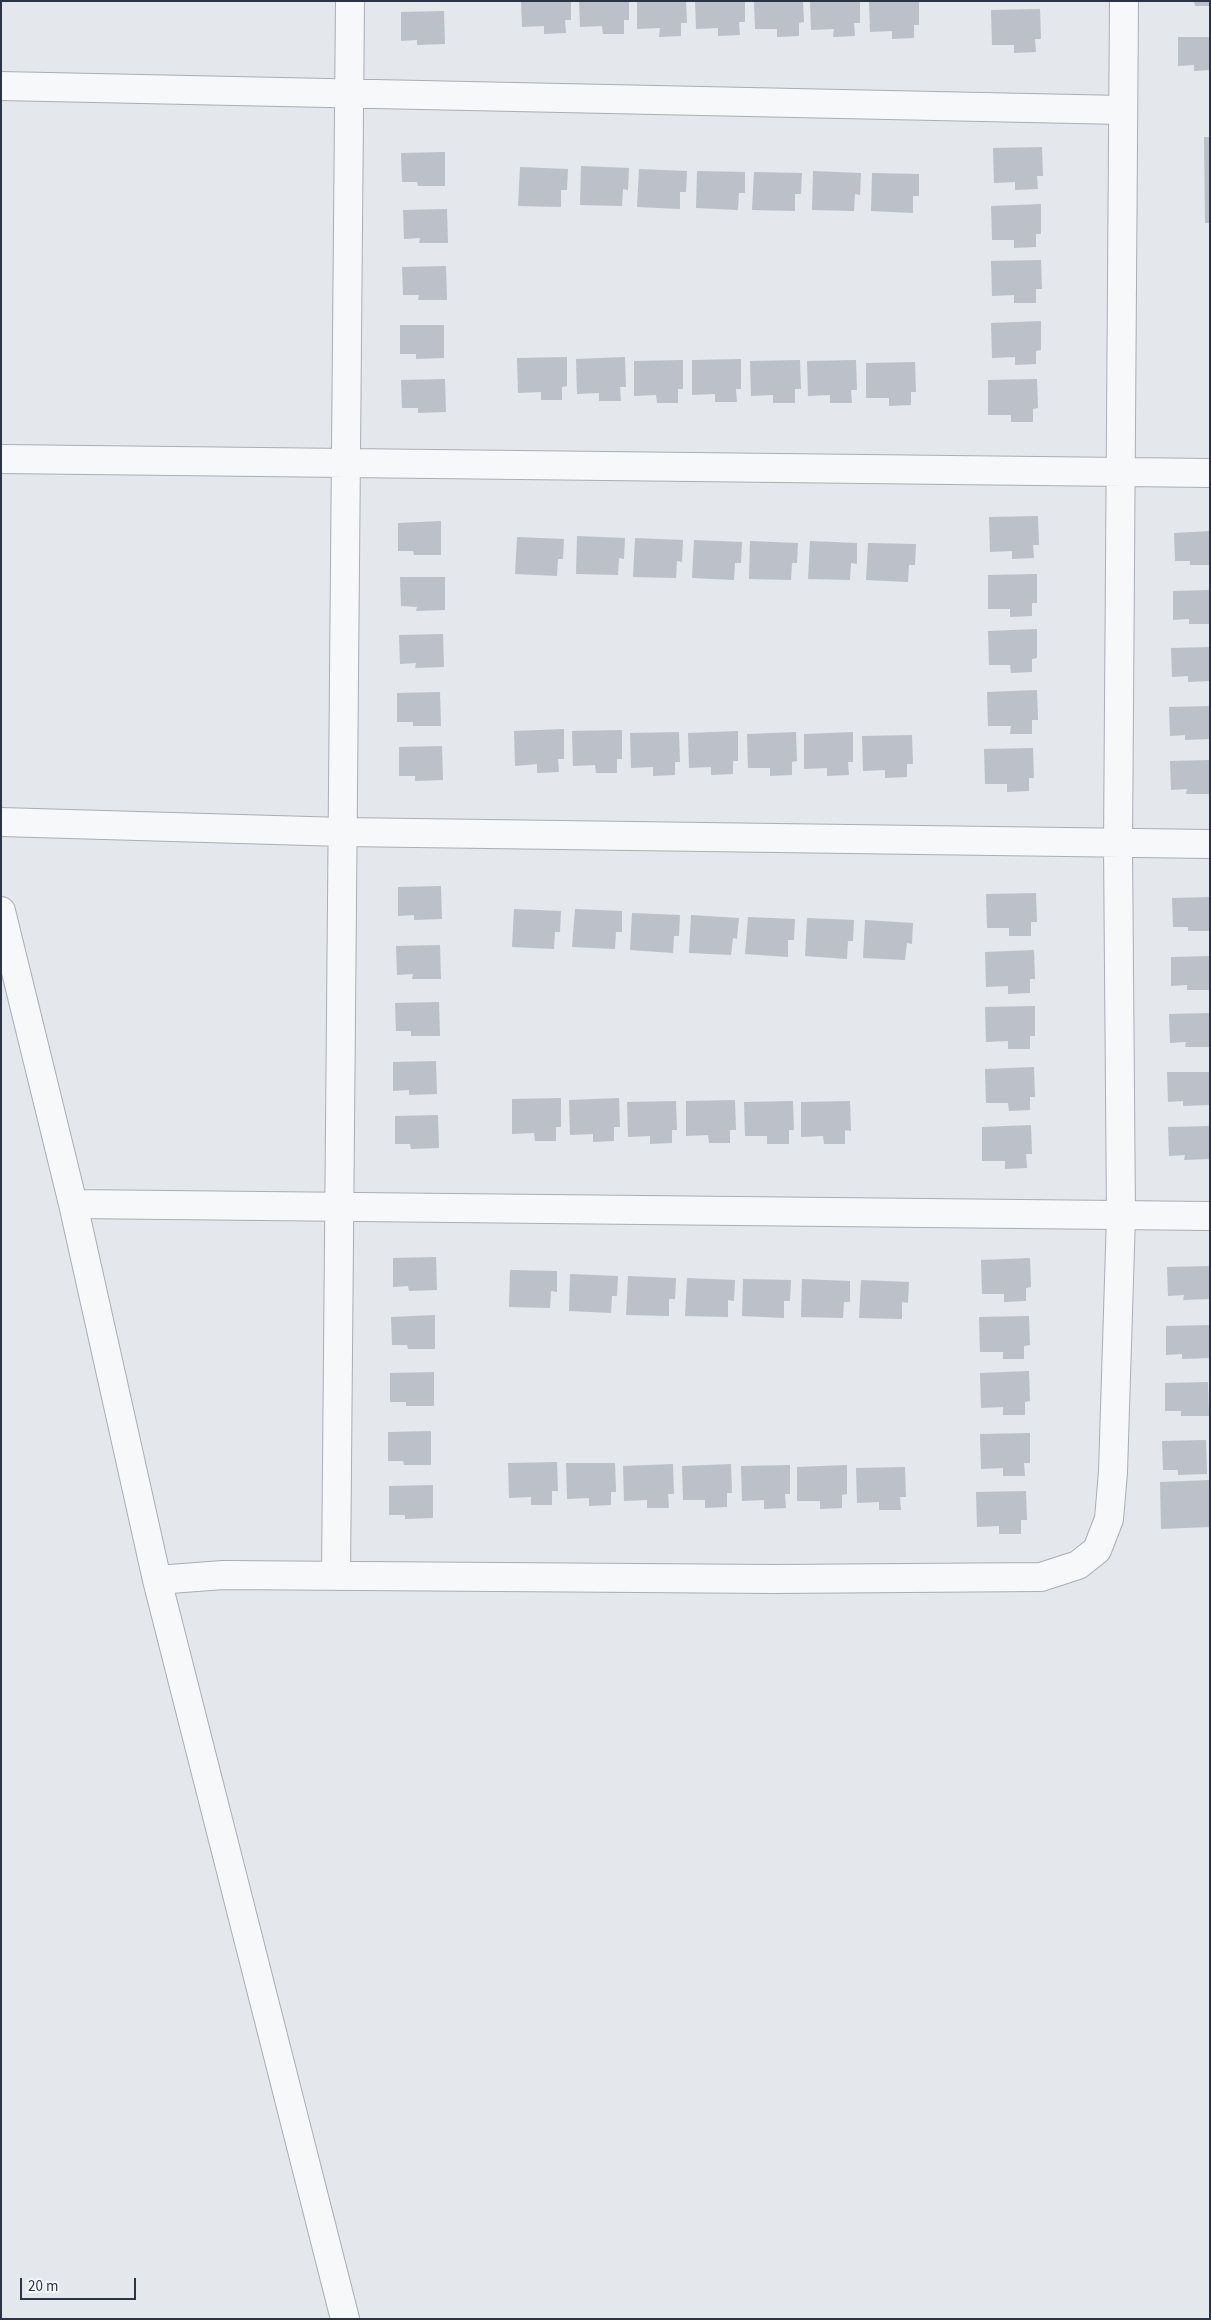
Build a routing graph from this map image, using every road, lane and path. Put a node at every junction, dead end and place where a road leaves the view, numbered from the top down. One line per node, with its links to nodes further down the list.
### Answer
1 (350, 1): 4 (street)
2 (1124, 1): 5 (street)
3 (1, 86): 4 (street)
4 (350, 92): 5 (street); 7 (street)
5 (1122, 110): 8 (street)
6 (1, 460): 7 (street)
7 (346, 464): 8 (street); 11 (street)
8 (1120, 472): 9 (street); 13 (street)
9 (1210, 473)
10 (1, 822): 11 (street)
11 (343, 832): 13 (street); 16 (street)
12 (1210, 844): 13 (street)
13 (1118, 845): 17 (street)
14 (1, 911): 15 (street)
15 (74, 1204): 16 (street); 20 (street)
16 (340, 1205): 17 (street); 19 (street)
17 (1121, 1216): 18 (street); 19 (street)
18 (1210, 1216)
19 (336, 1576): 20 (street)
20 (157, 1580): 21 (street)
21 (345, 2319)

